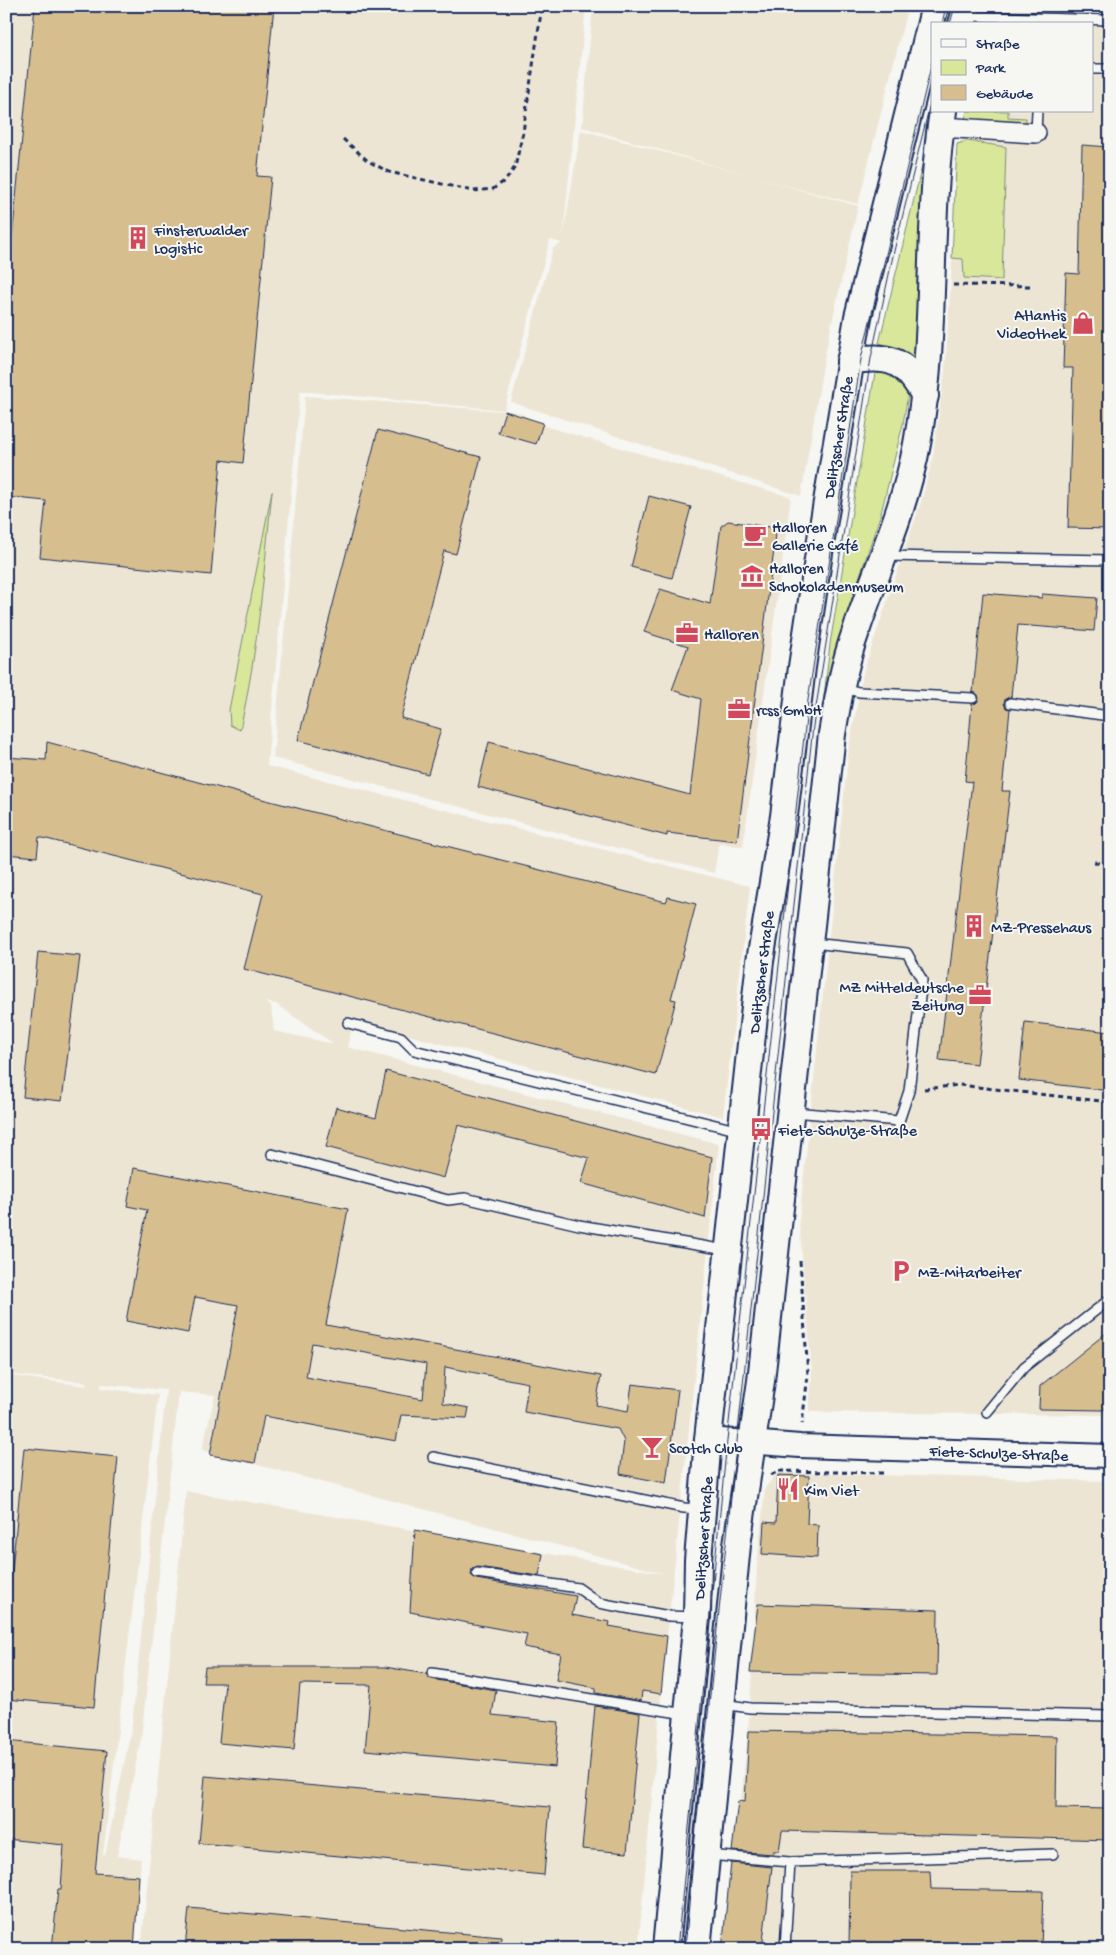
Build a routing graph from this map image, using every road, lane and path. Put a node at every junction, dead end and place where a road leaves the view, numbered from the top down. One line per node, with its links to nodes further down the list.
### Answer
1 (542, 6): 10 (path)
2 (935, 6): 13 (main road, Delitzscher Straße)
3 (964, 15): 4 (lane)
4 (1110, 20)
5 (1094, 69): 6 (lane)
6 (1110, 69)
7 (1036, 112): 9 (lane)
8 (942, 119): 9 (street); 11 (main road, Delitzscher Straße)
9 (1036, 133)
10 (343, 139)
11 (932, 284): 12 (path); 14 (main road, Delitzscher Straße)
12 (1033, 286)
13 (850, 361): 14 (main road); 29 (main road, Delitzscher Straße)
14 (924, 396): 15 (main road, Delitzscher Straße)
15 (885, 556): 16 (lane); 17 (main road, Delitzscher Straße)
16 (1110, 560)
17 (840, 688): 18 (lane); 23 (main road, Delitzscher Straße)
18 (973, 698)
19 (1010, 703): 20 (lane)
20 (1110, 716)
21 (1094, 862): 22 (path)
22 (1110, 864)
23 (809, 942): 25 (lane); 27 (main road, Delitzscher Straße)
24 (348, 1022): 29 (lane)
25 (909, 1091): 26 (path); 28 (lane)
26 (1110, 1102)
27 (791, 1112): 28 (lane); 37 (main road, Delitzscher Straße)
28 (899, 1121): 30 (lane)
29 (742, 1132): 32 (main road, Delitzscher Straße)
30 (898, 1132)
31 (272, 1154): 32 (lane)
32 (729, 1250): 36 (main road, Delitzscher Straße)
33 (799, 1259): 38 (path)
34 (1110, 1299): 35 (lane)
35 (987, 1412)
36 (708, 1439): 37 (street, Fiete-Schulze-Straße); 42 (main road, Delitzscher Straße)
37 (752, 1443): 38 (street, Fiete-Schulze-Straße); 46 (main road, Delitzscher Straße)
38 (800, 1446): 39 (street, Fiete-Schulze-Straße); 41 (path)
39 (1110, 1456)
40 (432, 1457): 42 (lane)
41 (796, 1471)
42 (703, 1510): 44 (main road, Delitzscher Straße)
43 (477, 1572): 44 (lane)
44 (697, 1617): 47 (main road, Delitzscher Straße)
45 (432, 1673): 47 (lane)
46 (720, 1704): 48 (lane); 50 (main road, Delitzscher Straße)
47 (688, 1714): 52 (main road, Delitzscher Straße)
48 (1110, 1716)
49 (1053, 1854): 51 (lane)
50 (705, 1855): 51 (lane); 53 (main road, Delitzscher Straße)
51 (790, 1862): 54 (lane)
52 (666, 1949)
53 (696, 1949)
54 (785, 1949)

